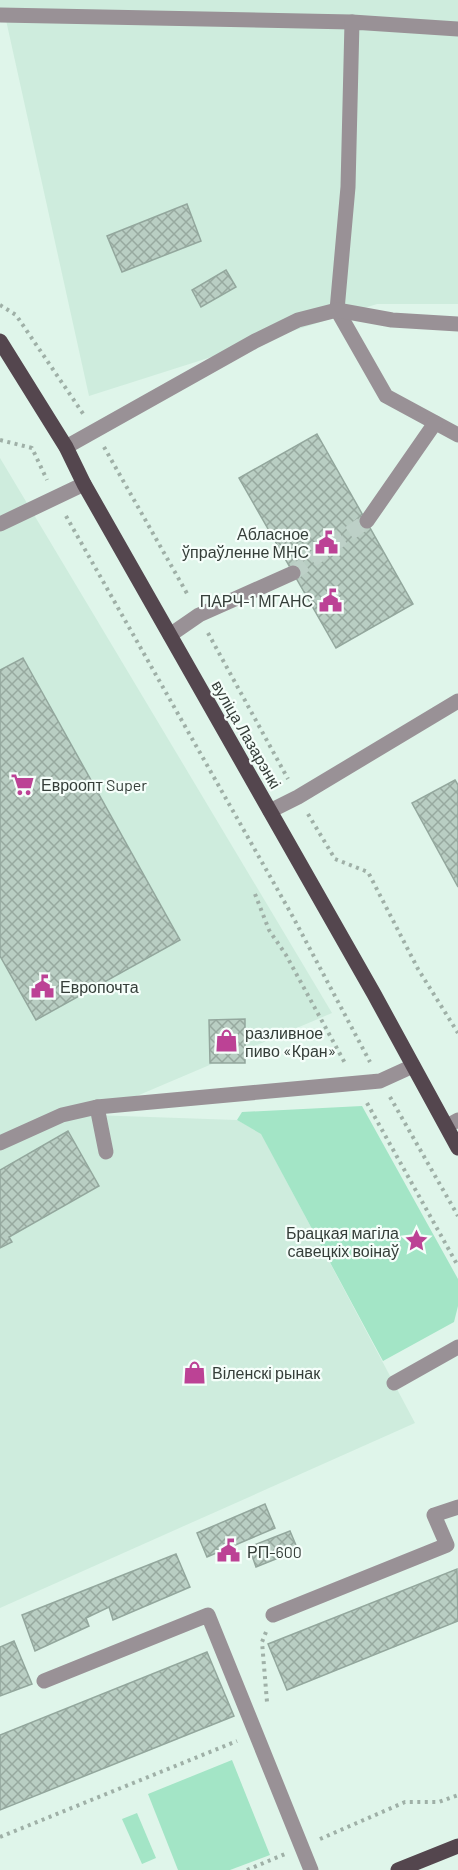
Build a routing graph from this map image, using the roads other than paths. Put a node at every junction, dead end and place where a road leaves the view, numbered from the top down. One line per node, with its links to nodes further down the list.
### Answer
1 (0, 15): 2 (lane)
2 (352, 22): 3 (lane); 4 (lane)
3 (458, 29)
4 (337, 310): 5 (lane); 7 (lane); 9 (lane)
5 (458, 324)
6 (0, 341): 9 (main road, вуліца Лазарэнкі)
7 (435, 423): 8 (lane); 11 (lane)
8 (458, 435)
9 (66, 447): 10 (main road, вуліца Лазарэнкі)
10 (84, 484): 12 (lane); 14 (main road, вуліца Лазарэнкі)
11 (366, 521)
12 (0, 524)
13 (293, 573): 14 (lane)
14 (170, 635): 16 (main road, вуліца Лазарэнкі)
15 (458, 701): 16 (lane)
16 (270, 811): 17 (main road, вуліца Лазарэнкі)
17 (413, 1065): 18 (lane); 19 (main road, вуліца Лазарэнкі)
18 (97, 1107): 20 (lane); 22 (lane)
19 (452, 1123): 21 (main road, вуліца Лазарэнкі)
20 (0, 1143)
21 (458, 1148)
22 (106, 1152)
23 (458, 1347): 24 (lane)
24 (394, 1383)
25 (458, 1507): 26 (lane)
26 (273, 1615)
27 (44, 1681): 29 (lane)
28 (458, 1846): 30 (main road)
29 (311, 1870)
30 (398, 1870)

